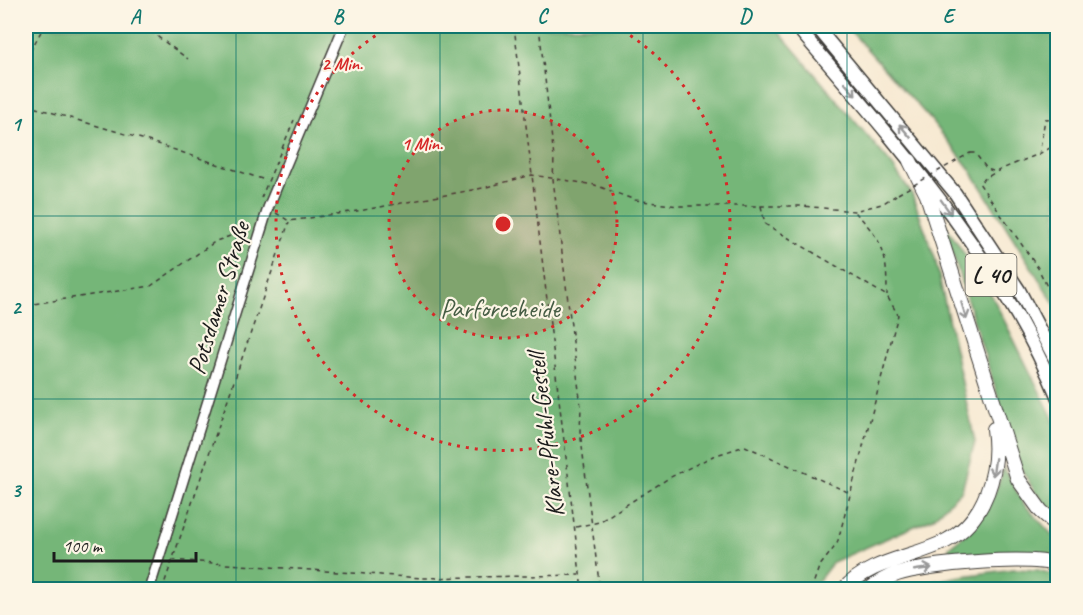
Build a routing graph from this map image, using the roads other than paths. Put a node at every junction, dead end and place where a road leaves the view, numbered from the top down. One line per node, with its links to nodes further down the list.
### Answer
1 (344, 26): 10 (street, Potsdamer Straße)
2 (795, 26): 4 (highway, L 40, one-way to 4)
3 (816, 26): 5 (highway, L 40, one-way to 3)
4 (910, 160): 6 (highway, one-way to 6); 7 (highway, L 40, one-way to 7)
5 (1058, 365)
6 (988, 388): 8 (highway); 11 (highway, one-way to 11)
7 (1058, 398)
8 (1058, 526)
9 (1058, 565): 12 (highway, one-way to 9)
10 (149, 590)
11 (843, 590)
12 (869, 590)

